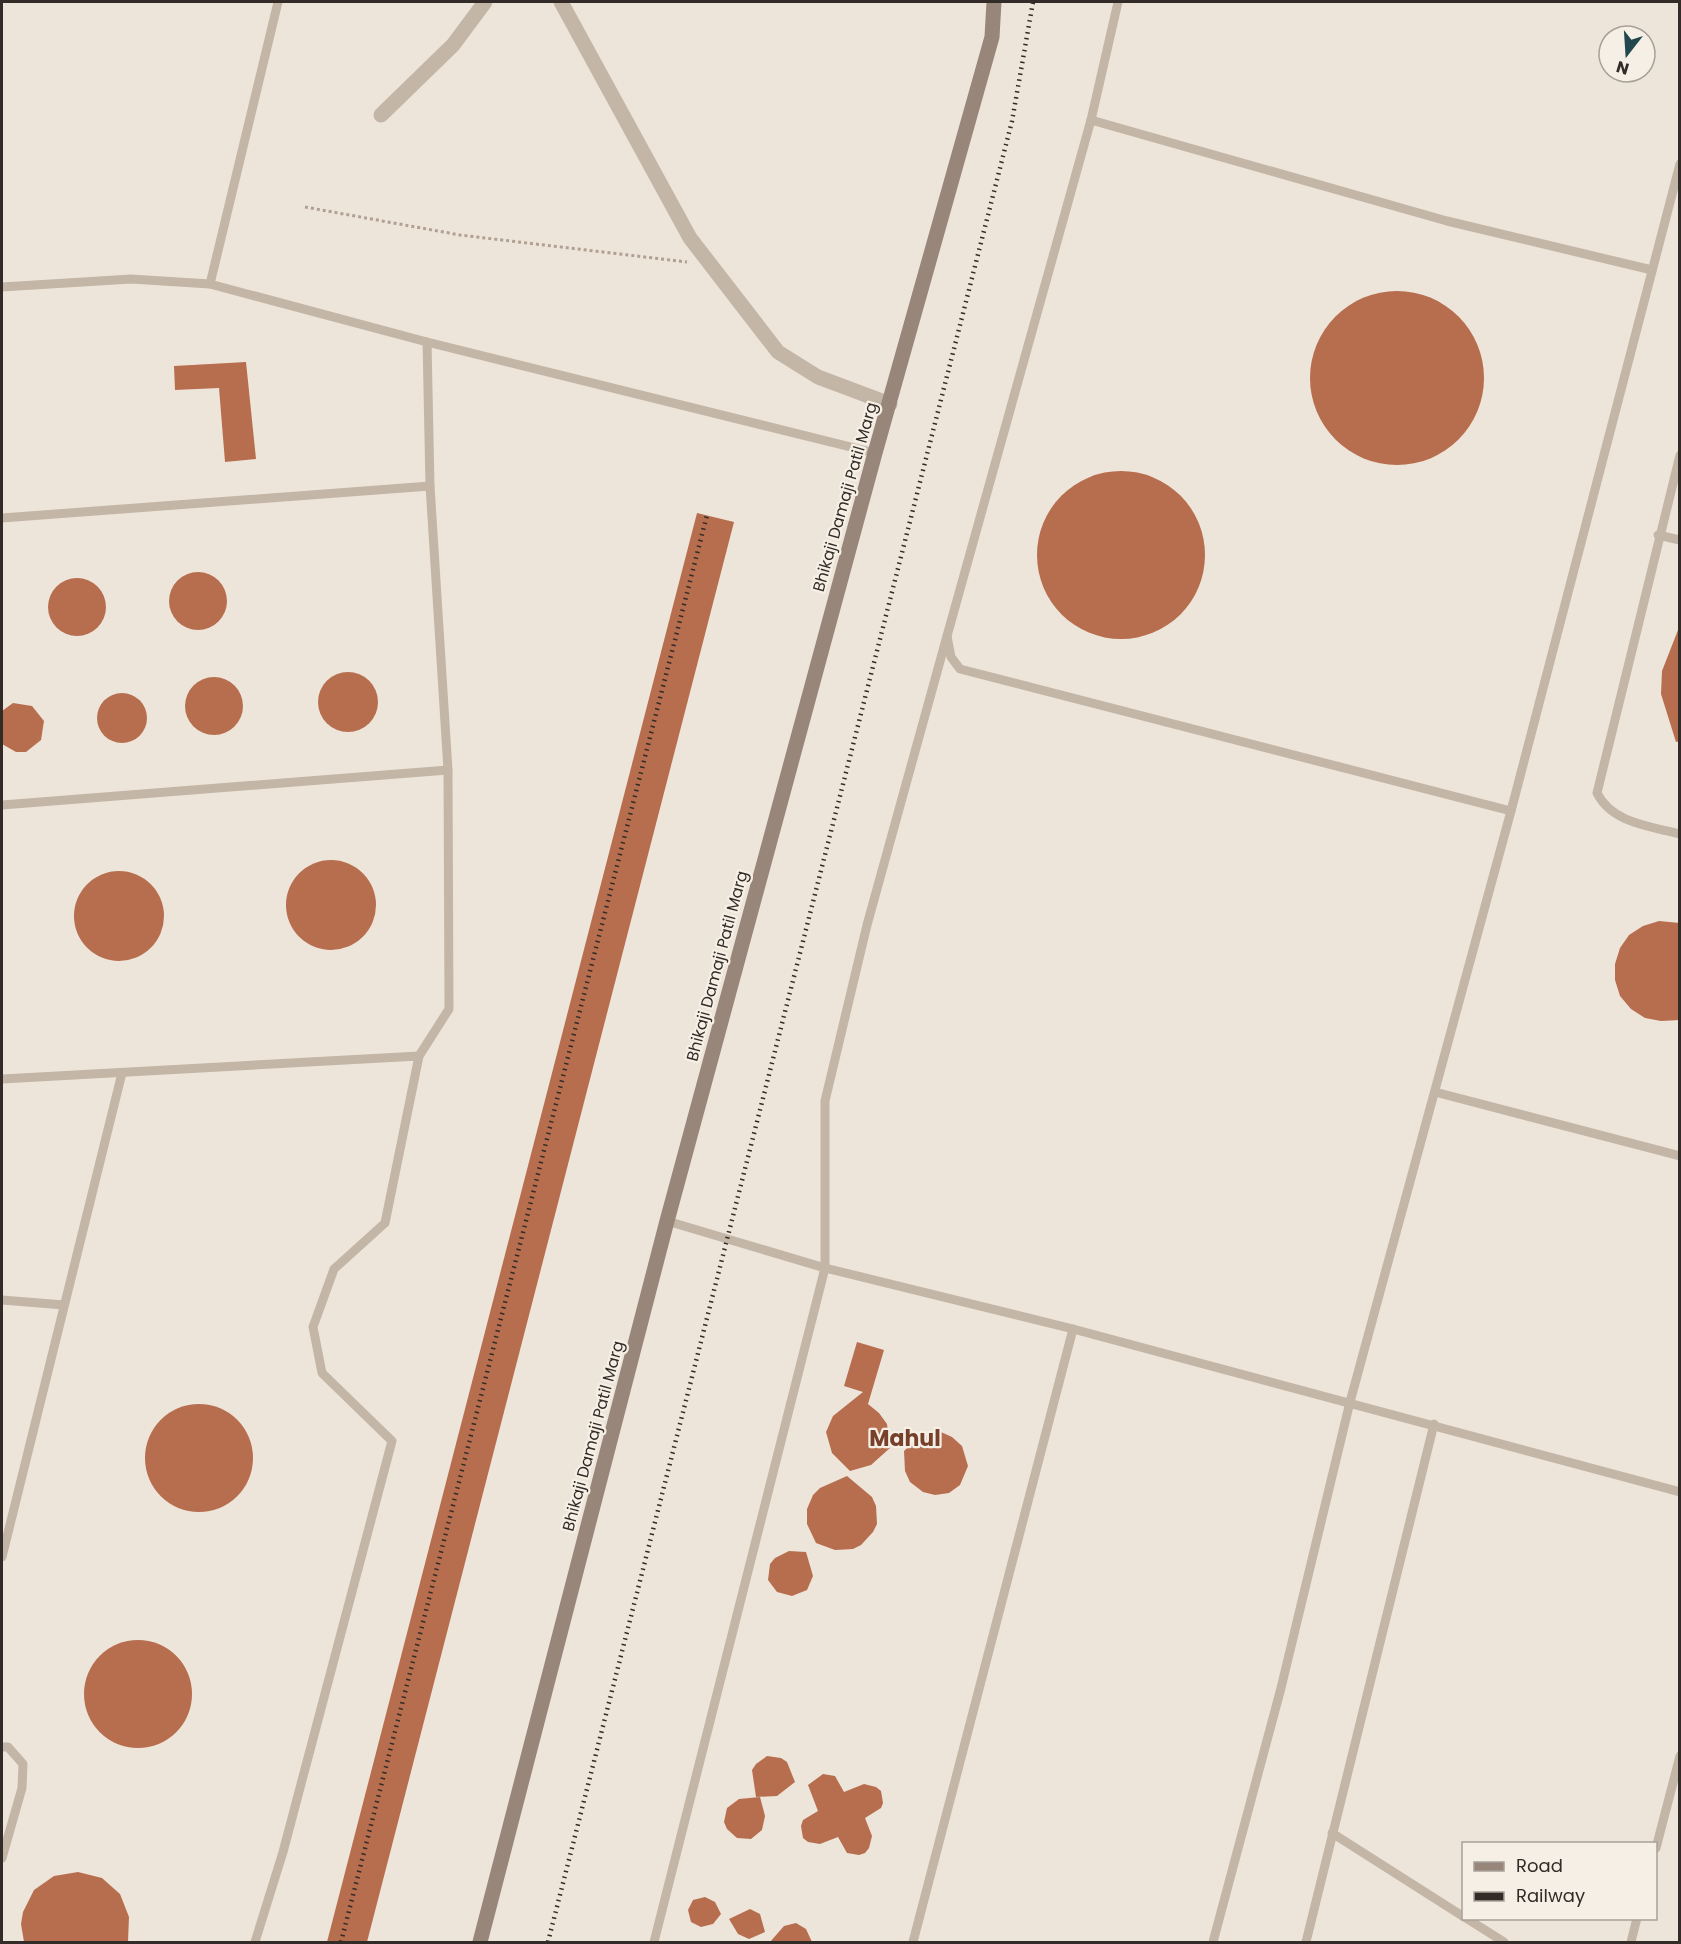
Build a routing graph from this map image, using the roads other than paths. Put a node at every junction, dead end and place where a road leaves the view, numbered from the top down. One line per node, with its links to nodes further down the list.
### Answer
1 (278, 2): 10 (lane)
2 (485, 2): 6 (street)
3 (561, 2): 13 (street)
4 (994, 2): 13 (street, Bhikaji Damaji Patil Marg)
5 (1118, 2): 7 (lane)
6 (381, 115)
7 (1091, 120): 9 (lane); 20 (lane)
8 (1680, 164): 9 (lane)
9 (1652, 270): 23 (lane)
10 (210, 284): 11 (lane); 12 (lane)
11 (2, 287)
12 (427, 342): 14 (lane); 16 (lane)
13 (890, 404): 14 (street, Bhikaji Damaji Patil Marg)
14 (875, 453): 30 (street, Bhikaji Damaji Patil Marg)
15 (1680, 455): 18 (lane)
16 (430, 486): 17 (lane); 21 (lane)
17 (2, 518)
18 (1658, 535): 19 (lane); 24 (lane)
19 (1680, 540)
20 (947, 636): 23 (lane); 31 (lane)
21 (448, 770): 22 (lane); 25 (lane)
22 (2, 805)
23 (1511, 811): 28 (lane)
24 (1680, 834)
25 (419, 1056): 26 (lane); 47 (lane)
26 (122, 1073): 27 (lane); 33 (lane)
27 (2, 1078)
28 (1435, 1092): 29 (lane); 35 (lane)
29 (1680, 1156)
30 (667, 1221): 31 (lane); 48 (street, Bhikaji Damaji Patil Marg)
31 (825, 1268): 34 (lane); 49 (lane)
32 (2, 1300): 33 (lane)
33 (64, 1305): 38 (lane)
34 (1073, 1329): 35 (lane); 50 (lane)
35 (1350, 1402): 36 (lane); 51 (lane)
36 (1434, 1424): 37 (lane); 41 (lane)
37 (1680, 1492)
38 (2, 1557)
39 (2, 1747): 43 (lane)
40 (1680, 1756): 42 (lane)
41 (1332, 1833): 44 (lane); 52 (lane)
42 (1657, 1844)
43 (2, 1858)
44 (1462, 1916)
45 (1468, 1920): 53 (lane)
46 (1636, 1920): 54 (lane)
47 (255, 1942)
48 (480, 1942)
49 (654, 1942)
50 (913, 1942)
51 (1214, 1942)
52 (1306, 1942)
53 (1503, 1942)
54 (1631, 1942)

